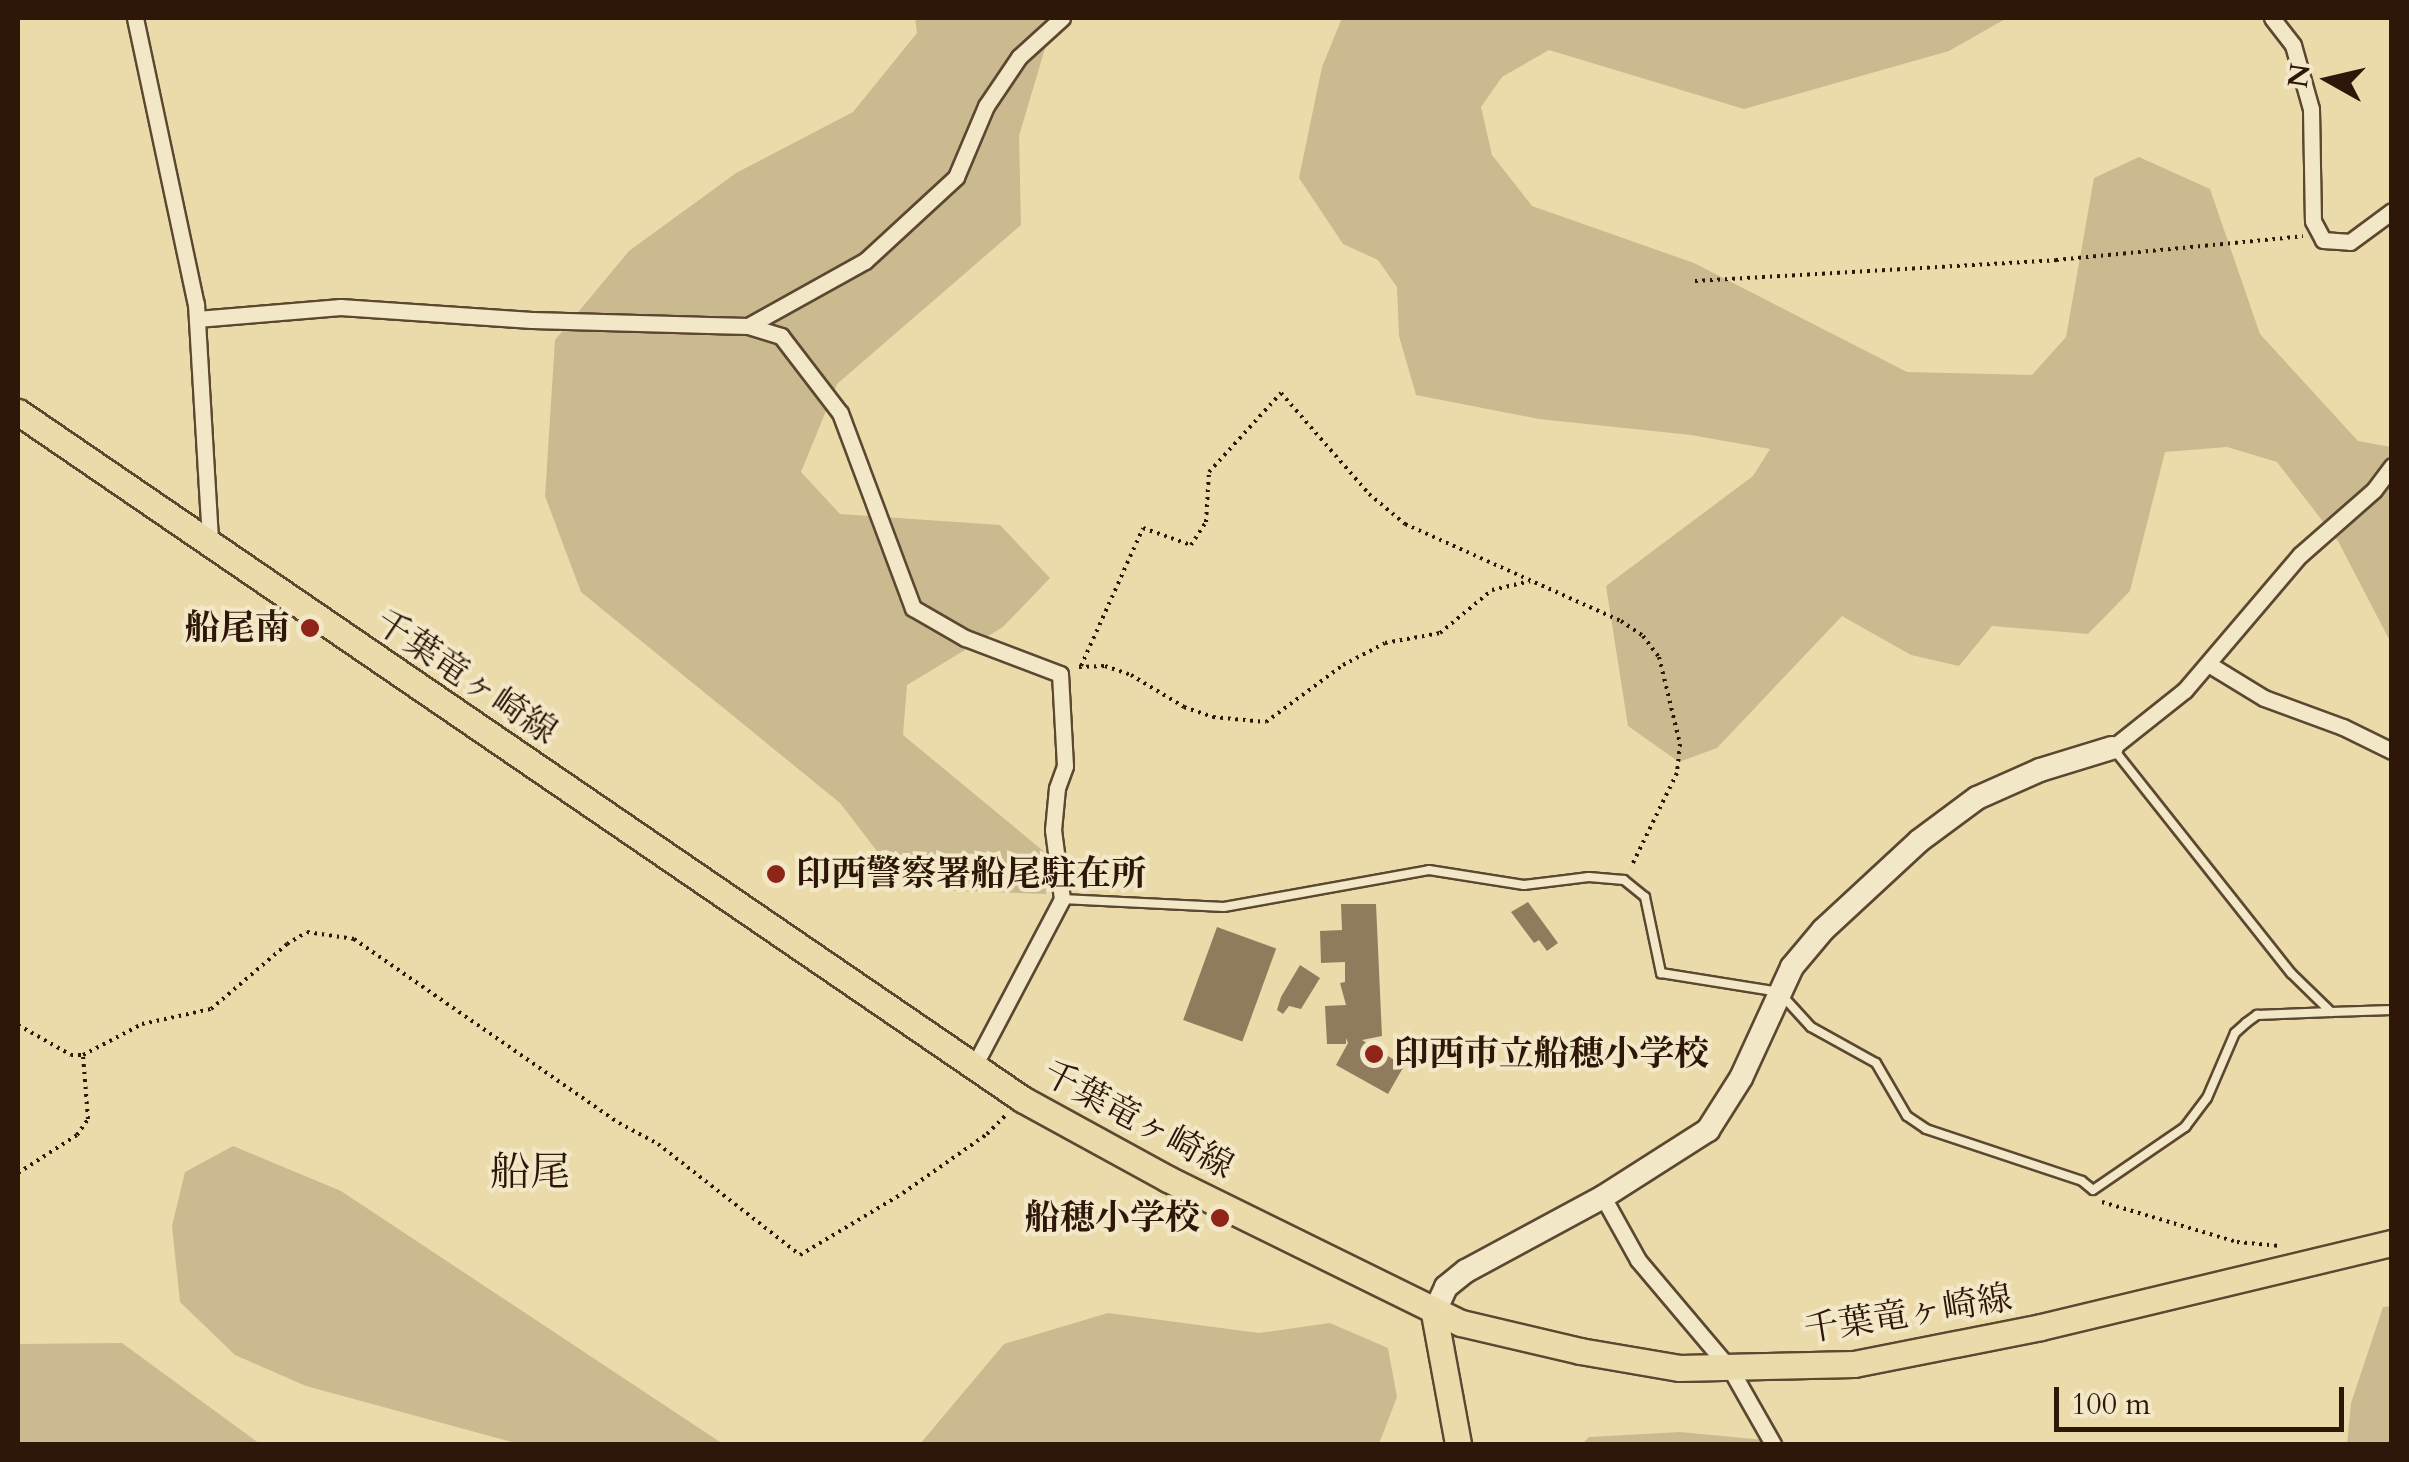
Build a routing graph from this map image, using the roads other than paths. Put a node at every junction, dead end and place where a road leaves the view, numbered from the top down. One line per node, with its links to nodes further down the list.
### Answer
1 (134, 18): 5 (street)
2 (1062, 18): 6 (street)
3 (2272, 18): 4 (street)
4 (2392, 212)
5 (197, 319): 6 (street); 9 (street)
6 (748, 326): 13 (street)
7 (18, 412): 9 (main road, 千葉竜ヶ崎線)
8 (2392, 466): 10 (street)
9 (210, 543): 17 (main road, 千葉竜ヶ崎線)
10 (2210, 665): 11 (street); 12 (street)
11 (2112, 748): 14 (street); 16 (lane)
12 (2392, 751)
13 (1062, 900): 14 (lane); 17 (street)
14 (1779, 992): 16 (lane); 18 (street)
15 (2392, 1010): 16 (lane)
16 (2331, 1012)
17 (974, 1066): 20 (main road, 千葉竜ヶ崎線)
18 (1602, 1197): 20 (street); 21 (street)
19 (2392, 1243): 21 (main road, 千葉竜ヶ崎線)
20 (1434, 1312): 21 (main road, 千葉竜ヶ崎線); 22 (main road)
21 (1731, 1370): 23 (street)
22 (1458, 1444)
23 (1772, 1444)

